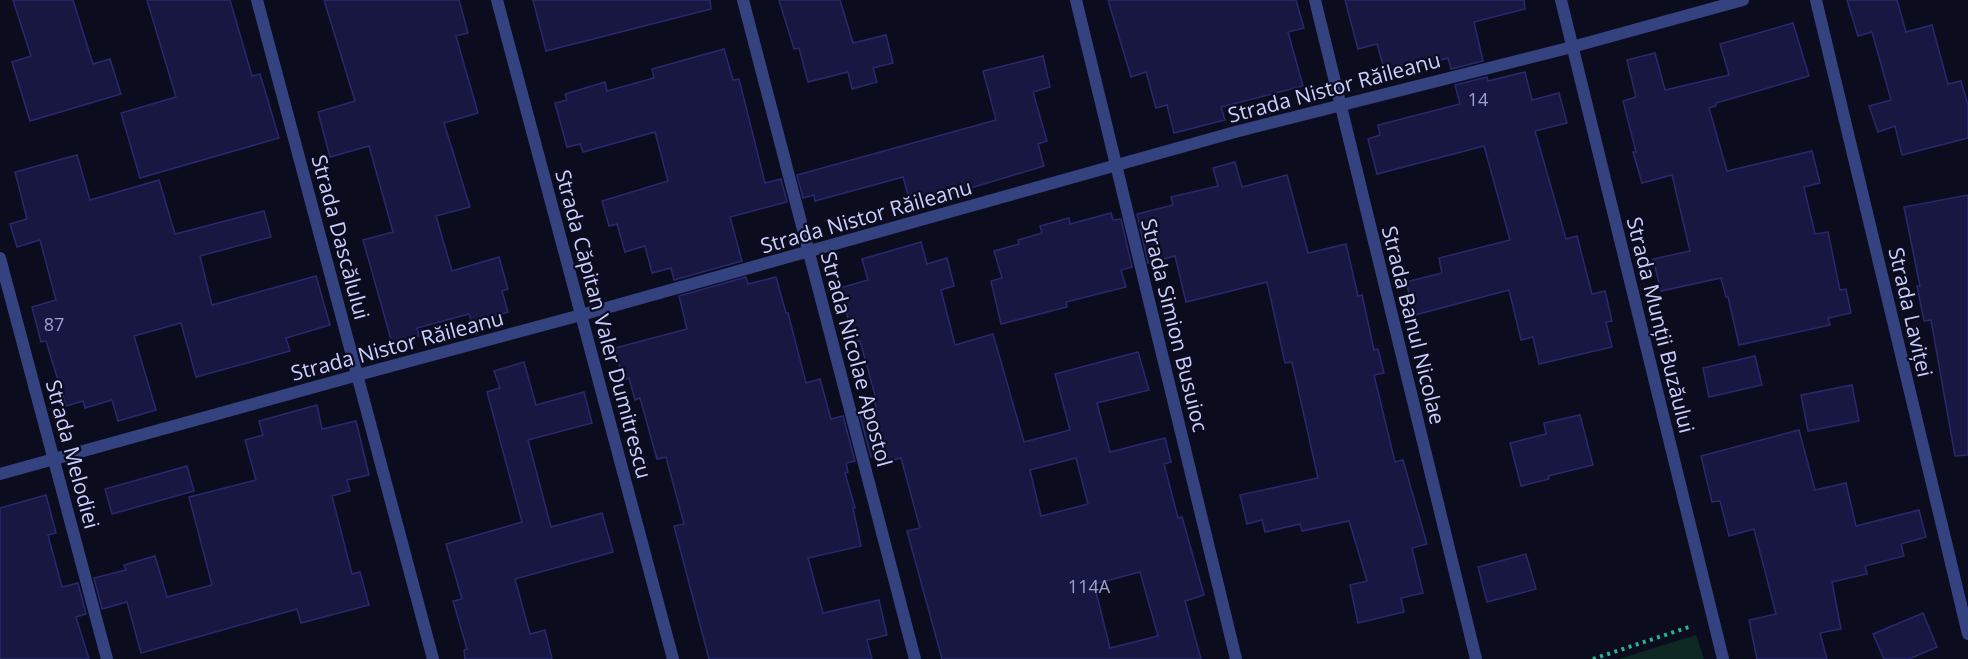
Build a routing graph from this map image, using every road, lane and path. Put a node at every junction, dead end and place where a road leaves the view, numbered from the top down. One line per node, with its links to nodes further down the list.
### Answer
1 (257, 0): 15 (street, Strada Dascălului)
2 (497, 0): 14 (street, Strada Căpitan Valer Dumitrescu)
3 (743, 0): 12 (street, Strada Nicolae Apostol)
4 (1076, 0): 11 (street, Strada Simion Busuioc)
5 (1315, 0): 10 (street, Strada Banul Nicolae)
6 (1561, 0): 9 (street, Strada Munții Buzăului)
7 (1743, 0): 9 (street, Strada Nistor Răileanu)
8 (1816, 0): 19 (street, Strada Laviței)
9 (1572, 46): 10 (street, Strada Nistor Răileanu); 18 (street, Strada Munții Buzăului)
10 (1340, 104): 11 (street, Strada Nistor Răileanu); 25 (street, Strada Banul Nicolae)
11 (1116, 166): 12 (street, Strada Nistor Răileanu); 24 (street, Strada Simion Busuioc)
12 (809, 252): 14 (street, Strada Nistor Răileanu); 23 (street, Strada Nicolae Apostol)
13 (0, 258): 16 (street, Strada Melodiei)
14 (582, 315): 15 (street, Strada Nistor Răileanu); 22 (street, Strada Căpitan Valer Dumitrescu)
15 (358, 375): 16 (street, Strada Nistor Răileanu); 21 (street, Strada Dascălului)
16 (54, 460): 17 (street, Strada Nistor Răileanu); 20 (street, Strada Melodiei)
17 (0, 474)
18 (1713, 619): 26 (path); 27 (street, Strada Munții Buzăului)
19 (1968, 634)
20 (107, 659)
21 (433, 659)
22 (673, 659)
23 (915, 659)
24 (1236, 659)
25 (1476, 659)
26 (1593, 659)
27 (1723, 659)

